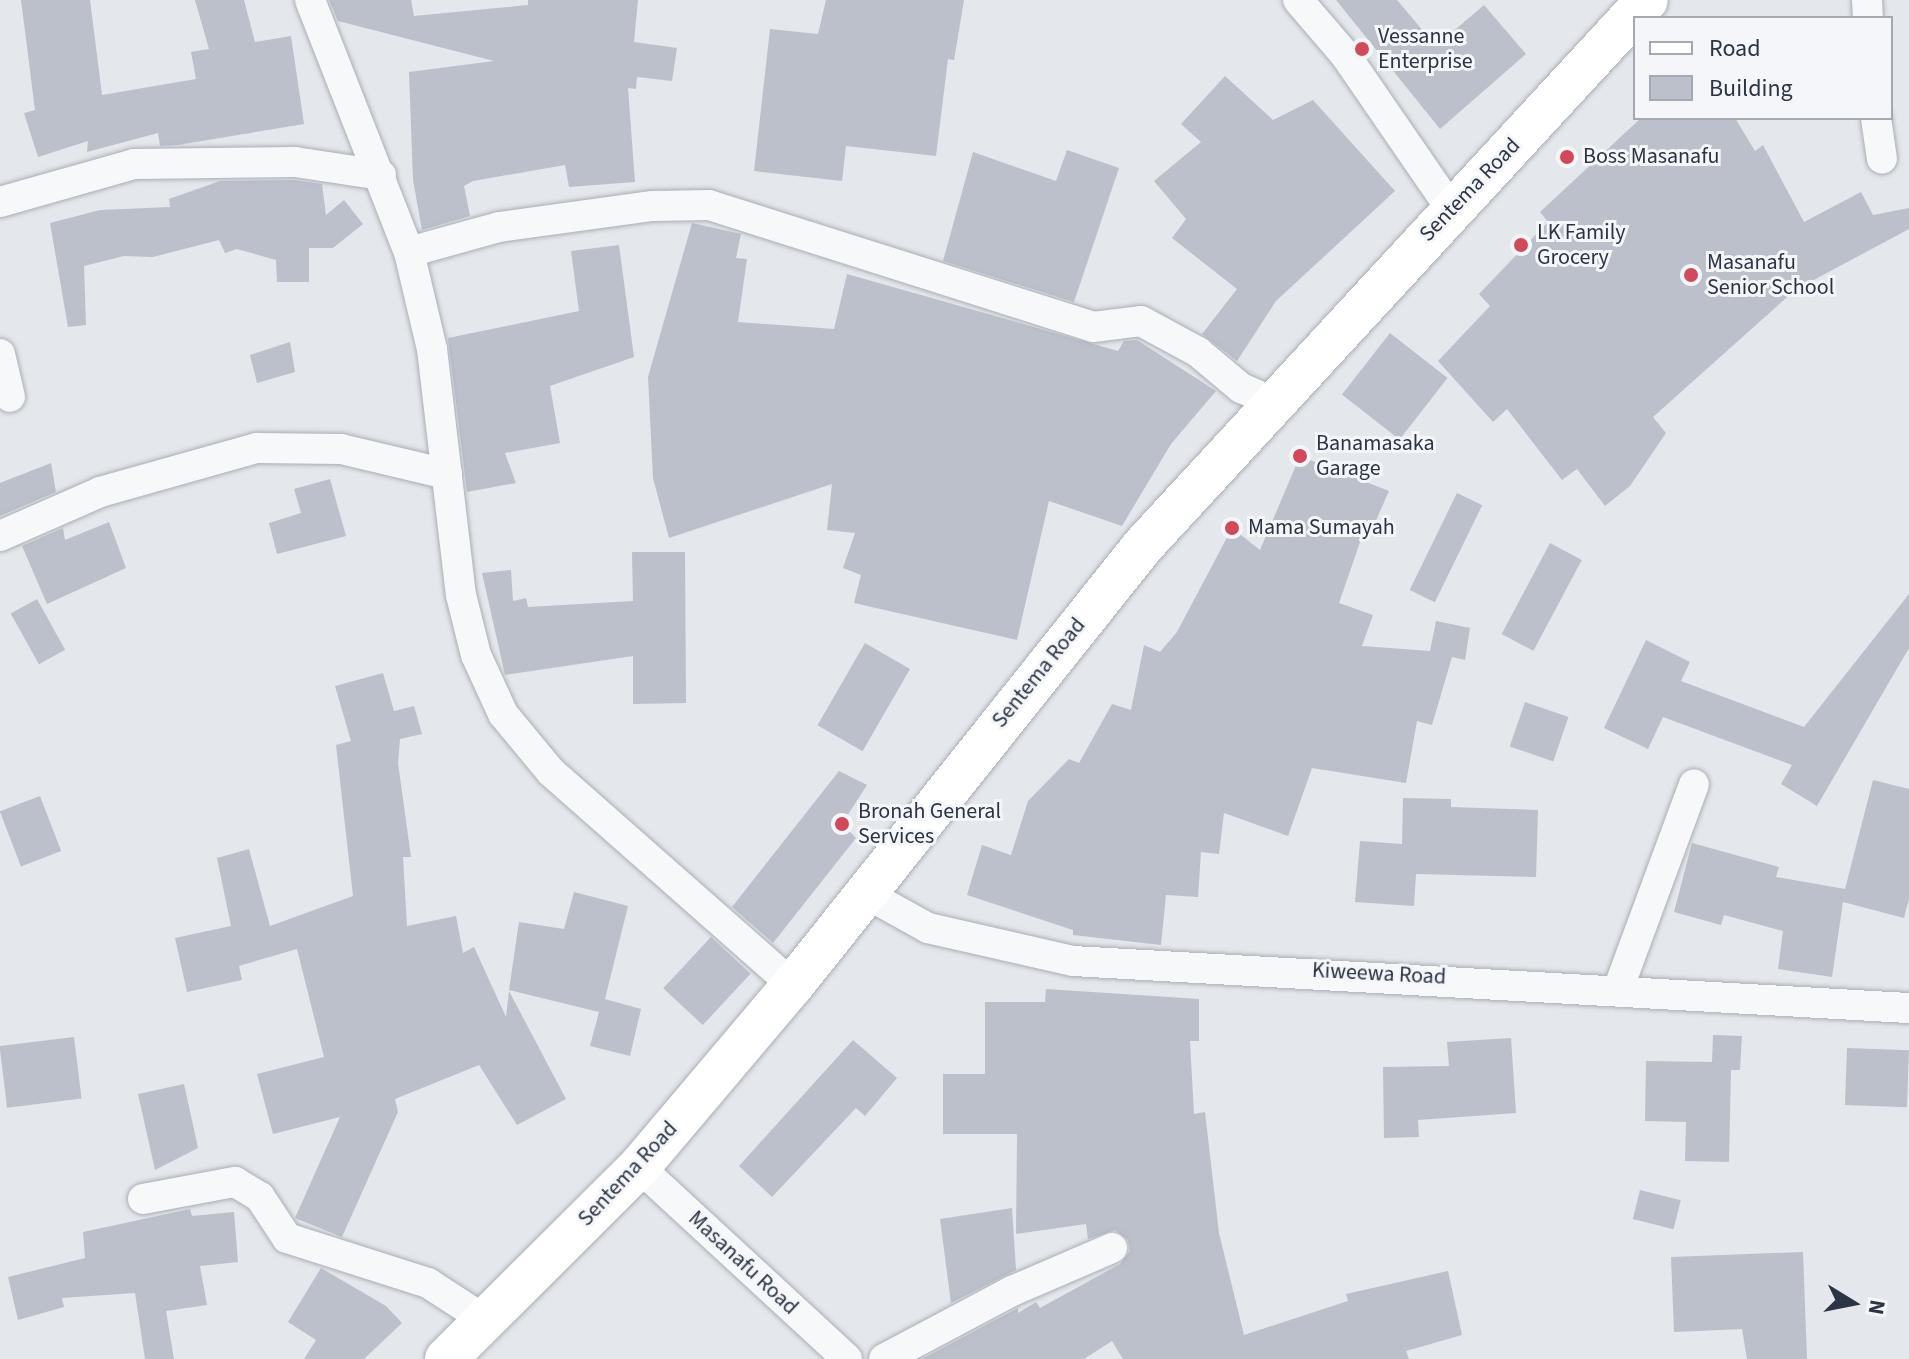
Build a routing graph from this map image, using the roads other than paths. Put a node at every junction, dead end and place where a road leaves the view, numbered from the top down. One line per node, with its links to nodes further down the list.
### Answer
1 (310, 0): 6 (street)
2 (1298, 0): 8 (street)
3 (1647, 0): 8 (main road, Sentema Road)
4 (1876, 120): 5 (street)
5 (1882, 159)
6 (381, 175): 7 (street); 9 (street)
7 (0, 202)
8 (1451, 209): 12 (main road, Sentema Road)
9 (409, 252): 12 (street); 13 (street)
10 (0, 354): 11 (street)
11 (10, 397)
12 (1272, 401): 16 (main road, Sentema Road)
13 (447, 474): 14 (street); 17 (street)
14 (0, 536)
15 (1694, 784): 18 (street)
16 (863, 892): 17 (main road, Sentema Road); 18 (street, Kiweewa Road)
17 (793, 985): 20 (main road, Sentema Road)
18 (1619, 987): 19 (street, Kiweewa Road)
19 (1909, 1008)
20 (639, 1167): 23 (main road, Sentema Road); 25 (street, Masanafu Road)
21 (143, 1199): 23 (street)
22 (1112, 1248): 26 (street)
23 (485, 1320): 24 (main road, Sentema Road)
24 (446, 1359)
25 (847, 1359)
26 (884, 1359)

